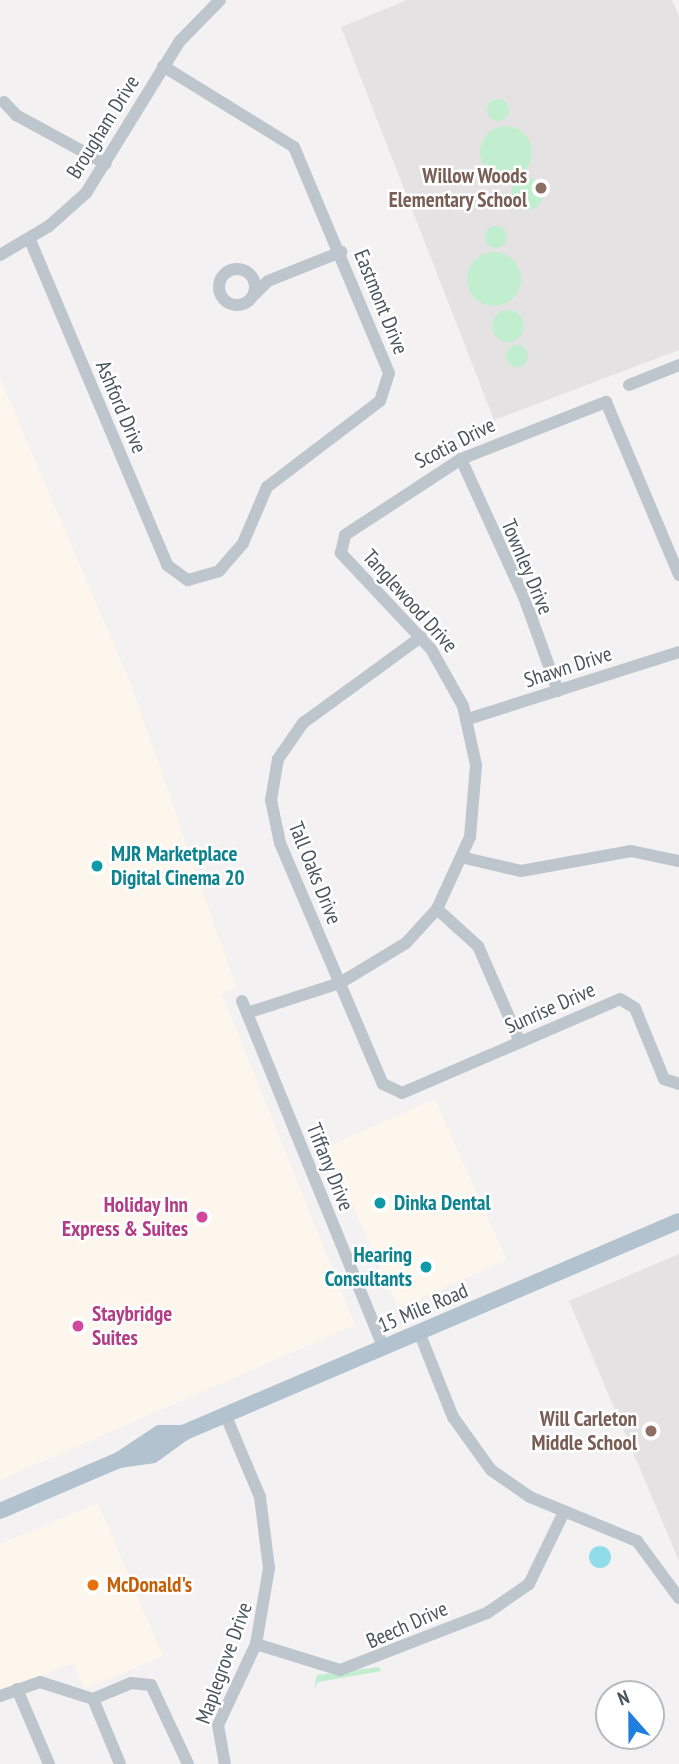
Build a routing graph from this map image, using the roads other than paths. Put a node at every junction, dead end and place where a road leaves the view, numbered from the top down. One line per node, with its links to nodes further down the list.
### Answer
1 (220, 0): 2 (street, Brougham Drive)
2 (163, 66): 6 (street, Brougham Drive); 8 (street, Eastmont Drive)
3 (2, 100): 4 (street); 5 (street)
4 (16, 115): 5 (street); 6 (street)
5 (0, 122)
6 (106, 164): 7 (street, Brougham Drive)
7 (30, 240): 9 (street, Brougham Drive); 18 (street, Ashford Drive)
8 (341, 252): 11 (street); 18 (street, Eastmont Drive)
9 (0, 254)
10 (254, 279): 11 (street); 12 (street); 12 (street)
11 (268, 281): 12 (street)
12 (255, 294)
13 (679, 365): 14 (street)
14 (629, 385)
15 (461, 459): 16 (street, Scotia Drive); 17 (street, Scotia Drive); 21 (street, Townley Drive)
16 (339, 547): 19 (street, Tanglewood Drive)
17 (679, 575)
18 (188, 580)
19 (421, 637): 22 (street, Tanglewood Drive); 26 (street, Tall Oaks Drive)
20 (679, 652): 21 (street, Shawn Drive)
21 (558, 691): 22 (street, Shawn Drive)
22 (468, 719): 23 (street, Tanglewood Drive)
23 (465, 858): 24 (street); 25 (street, Tanglewood Drive)
24 (679, 861)
25 (437, 909): 26 (street, Tanglewood Drive); 28 (street)
26 (340, 983): 27 (street, Tanglewood Drive); 30 (street, Tall Oaks Drive)
27 (245, 1007): 33 (street, Tiffany Drive)
28 (520, 1042): 29 (street, Sunrise Drive); 30 (street, Sunrise Drive)
29 (679, 1084)
30 (391, 1093)
31 (679, 1221): 32 (main road, 15 Mile Road)
32 (419, 1332): 33 (main road, 15 Mile Road); 36 (street)
33 (383, 1347): 34 (main road, 15 Mile Road)
34 (225, 1415): 35 (main road, 15 Mile Road); 38 (street, Maplegrove Drive)
35 (0, 1511)
36 (564, 1512): 37 (street); 38 (street, Beech Drive)
37 (679, 1598)
38 (256, 1644): 45 (street, Maplegrove Drive)
39 (17, 1689): 40 (street); 41 (street); 42 (street)
40 (0, 1696)
41 (93, 1699): 43 (street); 44 (street)
42 (49, 1764)
43 (120, 1764)
44 (188, 1764)
45 (225, 1764)

